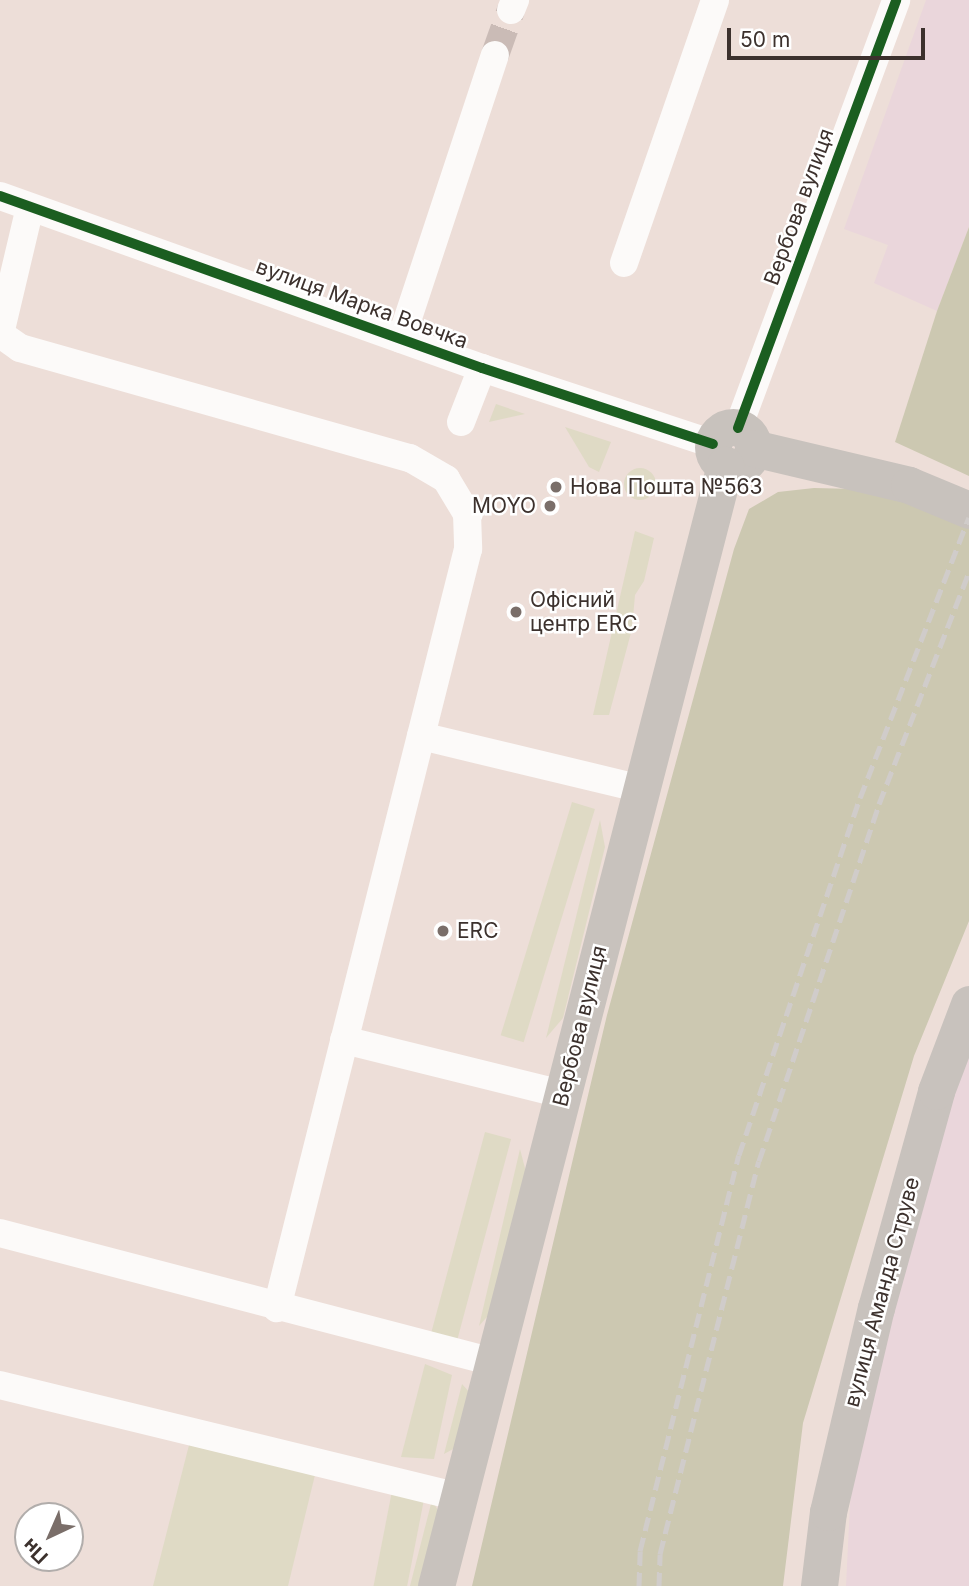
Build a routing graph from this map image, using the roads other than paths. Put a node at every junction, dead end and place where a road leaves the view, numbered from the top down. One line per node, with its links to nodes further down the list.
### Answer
1 (715, 0): 6 (street)
2 (896, 0): 11 (street, Вербова вулиця)
3 (495, 55): 8 (street)
4 (0, 196): 5 (street, вулиця Марка Вовчка)
5 (30, 207): 7 (street); 8 (street, вулиця Марка Вовчка)
6 (624, 263)
7 (0, 334): 13 (street)
8 (401, 339): 9 (street, вулиця Марка Вовчка)
9 (482, 368): 10 (street); 11 (street, вулиця Марка Вовчка)
10 (461, 422)
11 (732, 446): 12 (main road); 14 (main road, Вербова вулиця)
12 (969, 510)
13 (421, 736): 14 (street); 16 (street)
14 (640, 789): 17 (main road, Вербова вулиця)
15 (969, 1004): 24 (main road, вулиця Аманда Струве)
16 (344, 1040): 17 (street); 19 (street)
17 (562, 1094): 20 (main road, Вербова вулиця)
18 (0, 1233): 19 (street)
19 (277, 1308): 20 (street)
20 (493, 1362): 22 (main road, Вербова вулиця)
21 (0, 1385): 22 (street)
22 (459, 1497): 23 (main road, Вербова вулиця)
23 (436, 1586)
24 (819, 1586)

